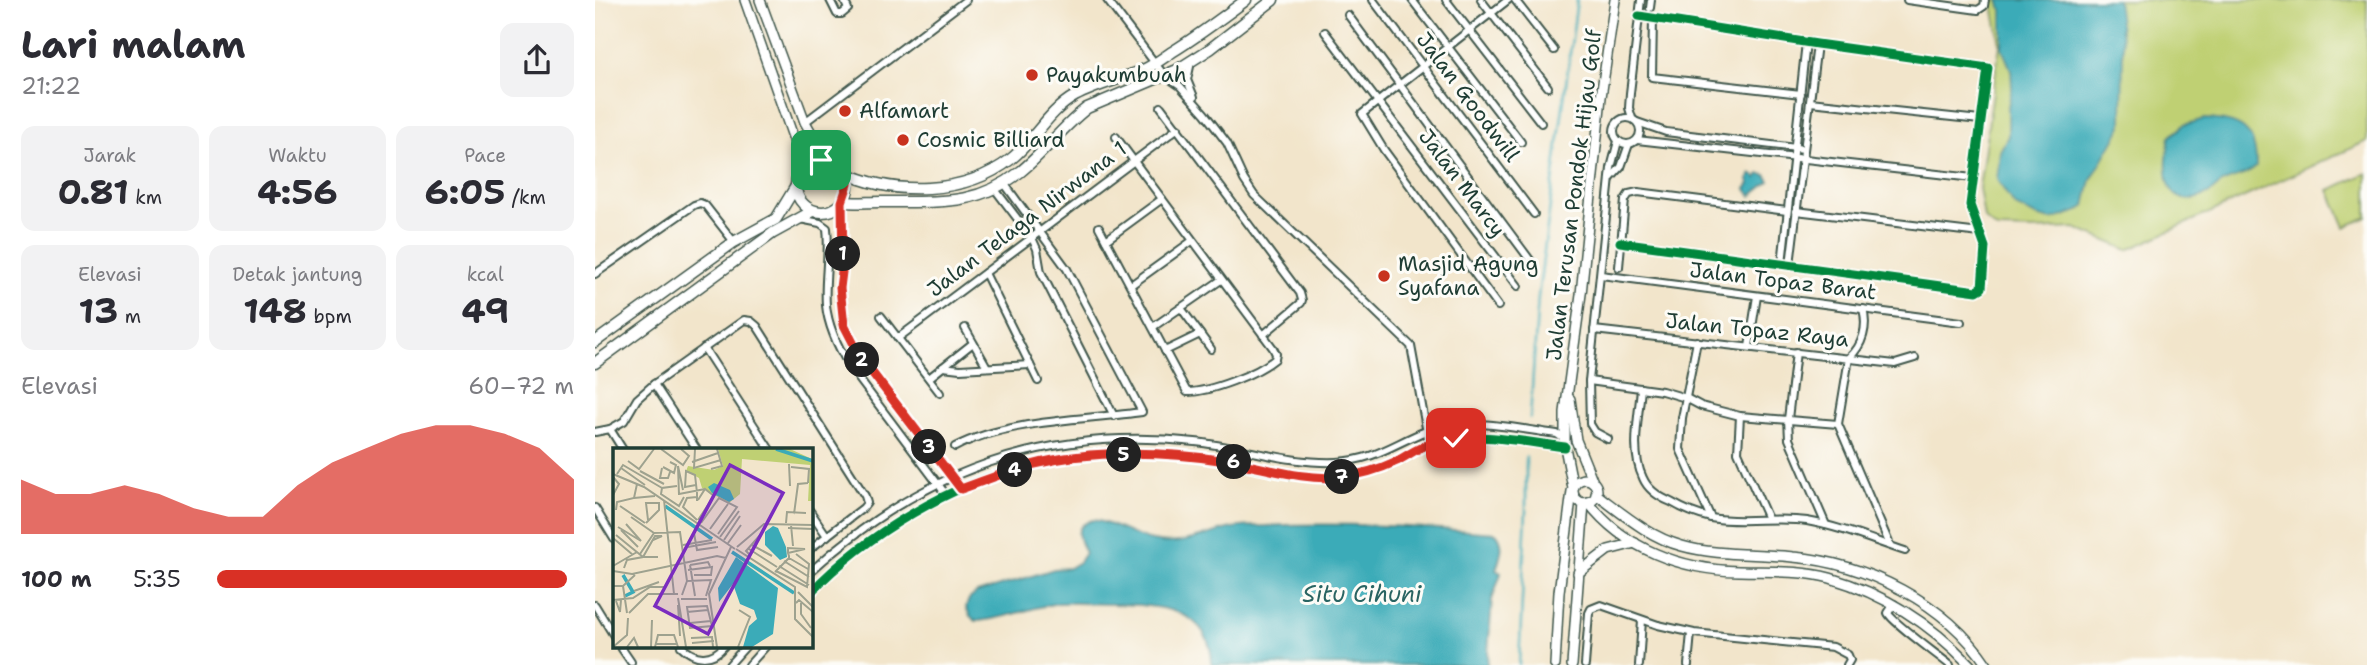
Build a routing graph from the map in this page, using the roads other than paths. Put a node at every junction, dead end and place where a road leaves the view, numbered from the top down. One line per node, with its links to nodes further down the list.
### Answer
1 (745, 0): 26 (main road)
2 (759, 0): 25 (main road)
3 (830, 0): 4 (street)
4 (844, 0)
5 (967, 0): 48 (street)
6 (1107, 0): 33 (street)
7 (1246, 0): 31 (main road)
8 (1373, 0): 34 (street, Jalan Goodwill)
9 (1412, 0): 29 (street)
10 (1446, 0): 23 (street)
11 (1481, 0): 19 (street)
12 (1508, 0): 19 (street)
13 (1515, 0): 30 (street)
14 (1615, 0): 128 (main road, Jalan Terusan Pondok Hijau Golf)
15 (1641, 0): 21 (street)
16 (1907, 0): 17 (street)
17 (1985, 0)
18 (1266, 2): 32 (main road)
19 (1491, 13): 23 (street); 38 (street)
20 (1348, 15): 37 (street)
21 (1639, 16): 22 (street); 44 (street)
22 (1653, 18): 27 (street); 39 (street)
23 (1469, 30): 29 (street); 49 (street)
24 (1325, 32): 40 (street, Jalan Marcy)
25 (773, 33): 26 (main road); 48 (main road)
26 (759, 38): 62 (main road)
27 (1806, 42): 28 (street); 39 (street)
28 (1817, 44): 42 (street); 47 (street)
29 (1448, 47): 34 (street); 54 (street)
30 (1554, 50)
31 (1167, 56): 33 (main road); 35 (street)
32 (1191, 61): 35 (main road); 41 (street)
33 (1155, 63): 36 (street); 63 (main road)
34 (1423, 66): 37 (street); 73 (street, Jalan Goodwill)
35 (1177, 70): 36 (main road)
36 (1164, 75): 41 (street); 67 (main road)
37 (1399, 85): 40 (street); 83 (street)
38 (1548, 87)
39 (1801, 94): 56 (street)
40 (1378, 101): 91 (street, Jalan Marcy); 94 (street)
41 (1196, 102): 135 (street)
42 (1810, 102): 47 (street); 57 (street)
43 (1161, 107): 50 (street)
44 (1629, 107): 45 (street); 46 (street)
45 (1624, 117): 46 (street); 53 (street)
46 (1635, 120): 52 (street); 56 (street)
47 (1980, 120): 64 (street)
48 (805, 122): 60 (main road)
49 (1541, 123)
50 (1178, 128): 61 (street, Jalan Telaga Nirwana 1); 104 (street)
51 (1117, 137): 61 (street)
52 (1637, 140): 55 (street); 58 (street)
53 (1618, 141): 55 (street); 65 (street)
54 (1521, 142)
55 (1629, 144): 65 (street)
56 (1795, 147): 57 (street); 58 (street)
57 (1804, 149): 59 (street)
58 (1794, 156): 59 (street); 71 (street)
59 (1803, 157): 64 (street); 72 (street)
60 (827, 161): 62 (main road); 63 (main road)
61 (1134, 161): 68 (street); 76 (street, Jalan Telaga Nirwana 1)
62 (804, 168): 66 (main road)
63 (843, 172): 69 (main road)
64 (1973, 177): 77 (street)
65 (1610, 179): 88 (street)
66 (796, 186): 70 (main road); 81 (main road)
67 (999, 186): 69 (main road); 76 (street); 78 (street)
68 (1162, 199): 79 (street); 80 (street)
69 (842, 202): 70 (main road); 120 (street)
70 (813, 211): 74 (main road)
71 (1787, 211): 82 (street); 84 (street)
72 (1796, 211): 77 (street); 84 (street)
73 (1534, 214)
74 (799, 218): 97 (main road); 124 (street)
75 (1099, 227): 79 (street)
76 (1040, 232): 78 (street, Jalan Telaga Nirwana 1); 130 (street)
77 (1980, 233): 84 (street)
78 (1032, 238): 86 (street, Jalan Telaga Nirwana 1); 130 (street)
79 (1106, 240): 90 (street)
80 (1192, 240): 89 (street); 90 (street)
81 (734, 242): 87 (street); 93 (main road)
82 (1620, 242): 84 (street); 85 (street)
83 (1533, 264)
84 (1786, 265)
85 (1619, 267)
86 (985, 273): 105 (street, Jalan Telaga Nirwana 1); 117 (street)
87 (595, 274)
88 (1601, 275): 92 (street, Jalan Topaz Barat); 102 (street)
89 (1221, 280): 95 (street); 104 (street)
90 (1131, 285): 100 (street)
91 (1518, 286)
92 (1757, 296): 96 (street, Jalan Topaz Barat); 109 (street)
93 (657, 298): 97 (main road); 107 (main road)
94 (1498, 306)
95 (1181, 308): 100 (street); 103 (street)
96 (1863, 309): 99 (street, Jalan Topaz Barat); 114 (street)
97 (666, 310): 116 (main road)
98 (881, 316): 105 (street)
99 (1961, 322)
100 (1153, 327): 112 (street)
101 (964, 328): 108 (street)
102 (1594, 330): 106 (street, Jalan Topaz Raya); 123 (street)
103 (1199, 334): 111 (street); 112 (street)
104 (1263, 335): 112 (street)
105 (898, 338): 121 (street)
106 (1697, 341): 109 (street, Jalan Topaz Raya); 129 (street)
107 (595, 342)
108 (973, 343): 118 (street); 119 (street)
109 (1749, 347): 113 (street, Jalan Topaz Raya)
110 (704, 348): 125 (street); 145 (street); 169 (street)
111 (1211, 349)
112 (1165, 351)
113 (1796, 352): 114 (street, Jalan Topaz Raya); 132 (street)
114 (1849, 358): 115 (street, Jalan Topaz Raya); 133 (street)
115 (1915, 358)
116 (595, 363)
117 (1030, 365): 119 (street); 122 (street)
118 (943, 367): 119 (street); 121 (street)
119 (987, 368)
120 (872, 373): 124 (street); 150 (street)
121 (929, 378): 127 (street)
122 (1038, 381)
123 (1589, 381): 126 (street); 137 (street)
124 (861, 382): 153 (street)
125 (654, 384): 134 (street); 144 (street)
126 (1641, 388): 129 (street); 164 (street)
127 (940, 393)
128 (1569, 394): 140 (main road, Jalan Terusan Pondok Hijau Golf); 146 (main road, Jalan Terusan Pondok Hijau Golf)
129 (1686, 398): 131 (street); 164 (street)
130 (1114, 416): 142 (street)
131 (1741, 416): 132 (street); 165 (street)
132 (1788, 419): 133 (street); 167 (street)
133 (1838, 424): 172 (street)
134 (610, 429): 136 (street); 143 (street)
135 (1426, 431): 140 (street); 141 (street); 149 (street)
136 (595, 432)
137 (1608, 439)
138 (1135, 440): 139 (street); 147 (street); 150 (street)
139 (1201, 443): 148 (street); 149 (street)
140 (1565, 443): 141 (street); 146 (main road); 155 (main road, Jalan Terusan Pondok Hijau Golf)
141 (1429, 444): 151 (street)
142 (955, 447)
143 (622, 448)
144 (696, 448)
145 (769, 448)
146 (1581, 452): 152 (main road, Jalan Terusan Pondok Hijau Golf)
147 (1135, 455): 148 (street); 154 (street)
148 (1199, 458): 151 (street)
149 (1322, 463): 151 (street)
150 (951, 477): 153 (street); 154 (street)
151 (1321, 478)
152 (1593, 482): 155 (main road); 157 (main road)
153 (937, 483): 156 (street); 163 (street)
154 (961, 489): 156 (street)
155 (1573, 489): 158 (main road); 162 (main road, Jalan Terusan Pondok Hijau Golf)
156 (947, 496): 168 (street)
157 (1599, 496): 158 (main road); 160 (main road); 188 (main road)
158 (1586, 502): 160 (main road); 166 (main road)
159 (595, 508): 170 (street)
160 (1595, 511): 171 (main road)
161 (812, 514): 169 (street)
162 (1569, 515): 166 (main road); 194 (main road, Jalan Terusan Pondok Hijau Golf)
163 (877, 518): 168 (street); 175 (street)
164 (1711, 518): 165 (street)
165 (1768, 519): 167 (street)
166 (1584, 520): 176 (main road)
167 (1826, 525): 172 (street)
168 (885, 531): 177 (street)
169 (827, 536): 173 (street)
170 (613, 537)
171 (1635, 543): 176 (main road); 178 (main road)
172 (1890, 546): 174 (street)
173 (812, 547)
174 (1905, 551)
175 (812, 570)
176 (1578, 573): 195 (main road)
177 (812, 591)
178 (1894, 604): 191 (main road); 199 (street)
179 (595, 606): 182 (street)
180 (1642, 620): 181 (street); 196 (street); 197 (street)
181 (1691, 633): 189 (street); 198 (street)
182 (613, 634)
183 (621, 648): 190 (street)
184 (683, 648): 185 (street)
185 (722, 648)
186 (744, 648): 192 (street)
187 (764, 648): 193 (street)
188 (1976, 650): 191 (street); 200 (main road)
189 (1849, 662)
190 (631, 663)
191 (1967, 664)
192 (729, 665)
193 (749, 665)
194 (1555, 665)
195 (1572, 665)
196 (1585, 665)
197 (1639, 665)
198 (1688, 665)
199 (1950, 665)
200 (1987, 665)

